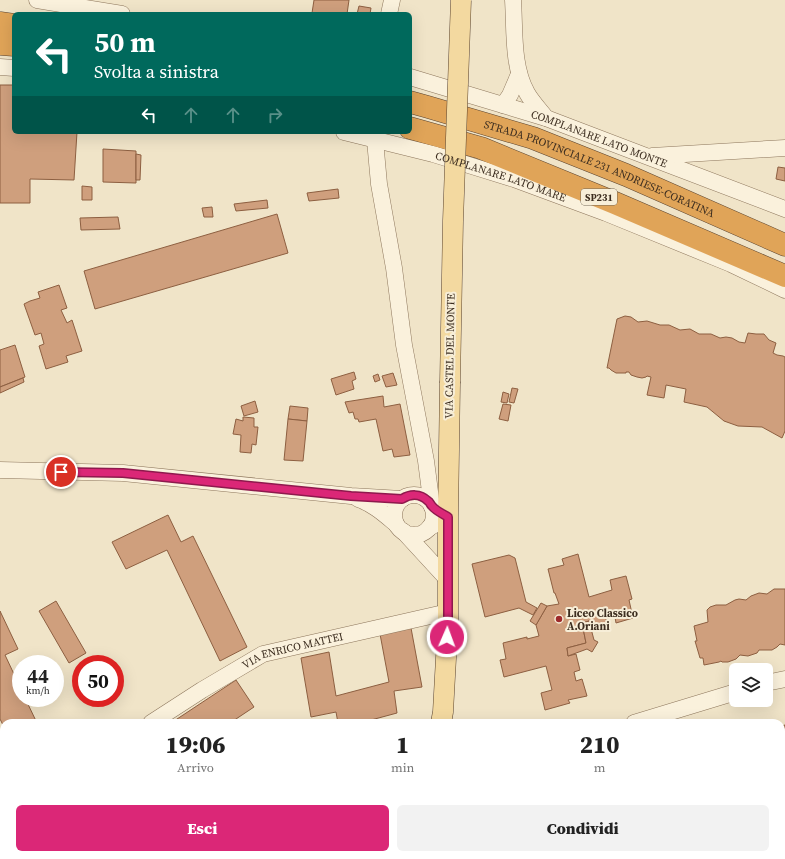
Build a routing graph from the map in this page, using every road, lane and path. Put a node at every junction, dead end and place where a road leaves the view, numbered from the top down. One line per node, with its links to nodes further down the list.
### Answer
1 (37, 0): 5 (street)
2 (392, 0): 6 (street)
3 (461, 0): 30 (main road, VIA CASTEL DEL MONTE, bridge)
4 (513, 0): 13 (street)
5 (110, 12)
6 (389, 12)
7 (0, 23): 8 (highway)
8 (12, 25)
9 (0, 44): 10 (highway)
10 (12, 45)
11 (0, 67): 12 (street)
12 (12, 68)
13 (519, 74): 16 (street); 17 (street)
14 (412, 78): 16 (street, COMPLANARE LATO MONTE)
15 (412, 103): 24 (highway, STRADA PROVINCIALE 231 ANDRIESE-CORATINA / SP231)
16 (503, 105): 17 (street, COMPLANARE LATO MONTE)
17 (546, 118): 22 (street, COMPLANARE LATO MONTE)
18 (412, 129): 25 (highway, STRADA PROVINCIALE 231 ANDRIESE-CORATINA / SP231)
19 (352, 134): 20 (street, COMPLANARE LATO MARE)
20 (375, 140): 26 (street, COMPLANARE LATO MARE); 30 (street)
21 (785, 148): 22 (street)
22 (646, 156): 23 (street, COMPLANARE LATO MONTE)
23 (785, 209)
24 (785, 245)
25 (785, 276)
26 (785, 290)
27 (0, 470): 28 (street)
28 (351, 496): 29 (street); 31 (street)
29 (402, 499): 30 (street); 31 (street)
30 (440, 512): 31 (street); 32 (main road, VIA CASTEL DEL MONTE)
31 (400, 528): 32 (street)
32 (448, 580): 33 (main road, VIA CASTEL DEL MONTE)
33 (448, 612): 37 (street, VIA ENRICO MATTEI); 38 (main road, VIA CASTEL DEL MONTE)
34 (785, 679): 35 (street)
35 (773, 682)
36 (729, 694): 39 (street)
37 (157, 719)
38 (443, 719)
39 (647, 719)

